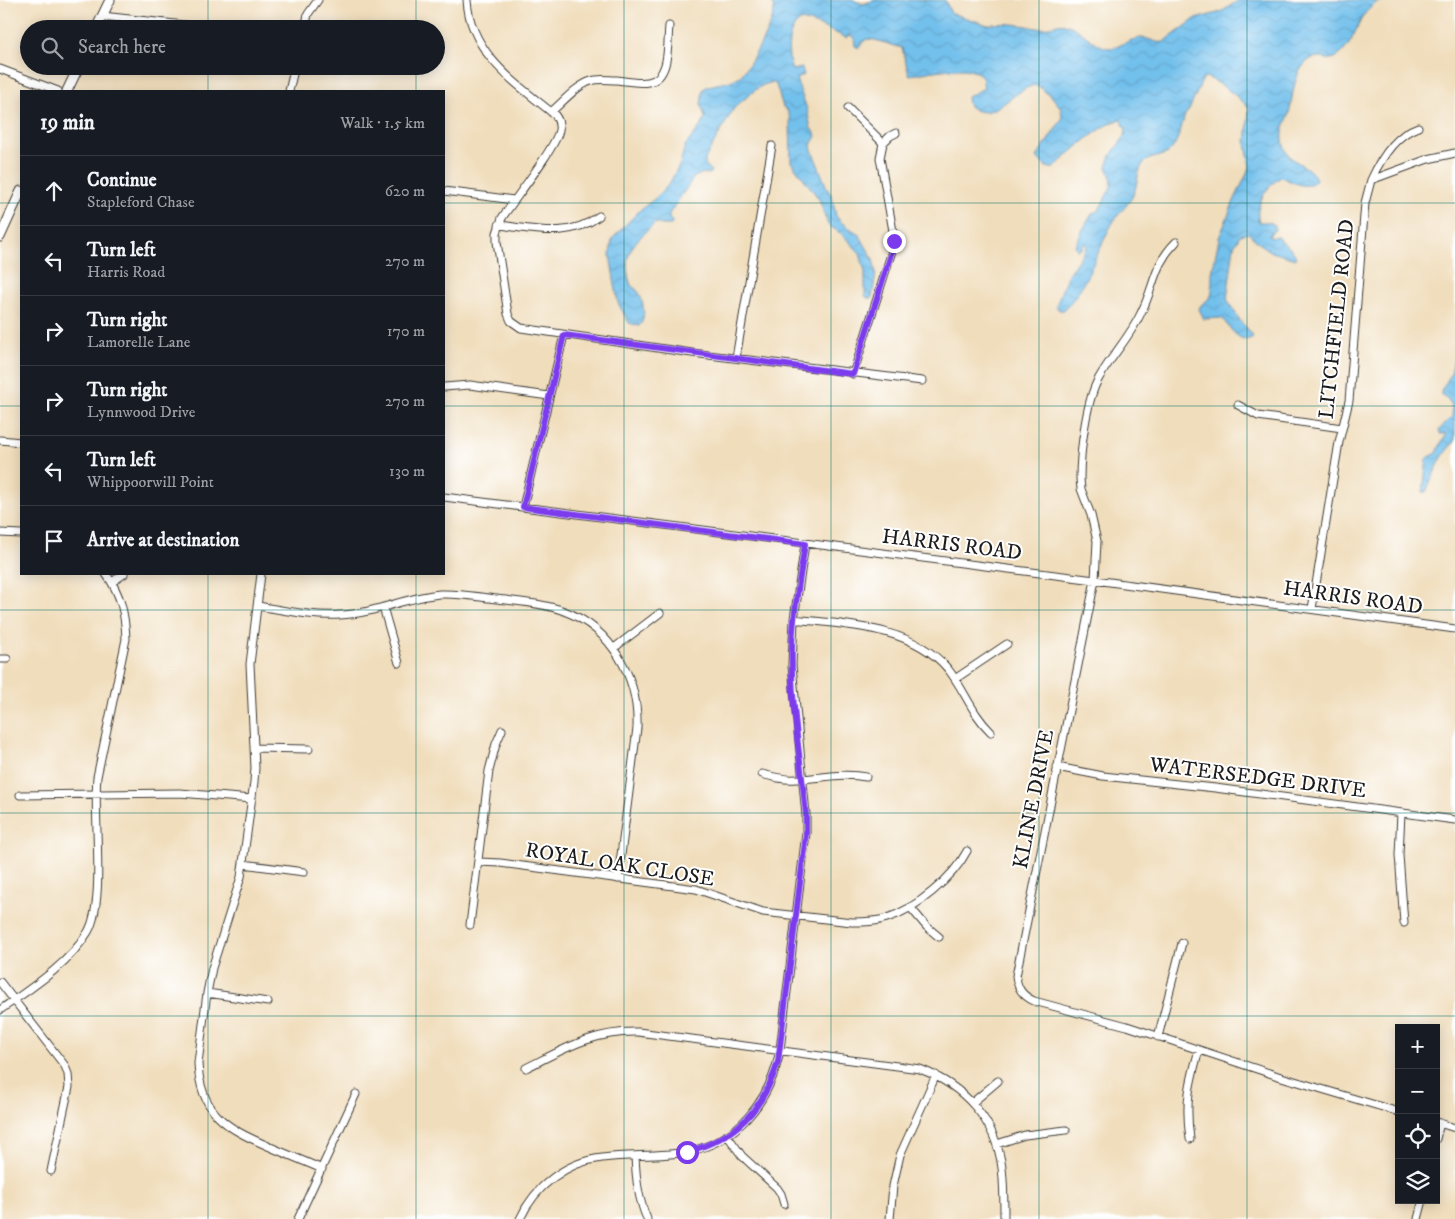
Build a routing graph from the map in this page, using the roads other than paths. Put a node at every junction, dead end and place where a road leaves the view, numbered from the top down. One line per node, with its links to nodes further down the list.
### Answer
1 (110, 0): 4 (street)
2 (318, 0): 7 (street)
3 (467, 0): 16 (street)
4 (102, 16): 5 (street); 6 (street)
5 (100, 20)
6 (139, 20)
7 (306, 20)
8 (668, 26): 16 (street)
9 (0, 69): 12 (street)
10 (75, 75): 13 (street)
11 (293, 75): 14 (street)
12 (55, 90)
13 (67, 90)
14 (289, 90)
15 (848, 108): 19 (street)
16 (551, 112): 25 (street)
17 (1418, 126): 22 (street, LITCHFIELD ROAD)
18 (896, 133): 19 (street)
19 (883, 144): 32 (street)
20 (772, 146): 31 (street)
21 (1455, 153): 22 (street)
22 (1371, 180): 37 (street, LITCHFIELD ROAD)
23 (445, 191): 25 (street)
24 (20, 193): 28 (street)
25 (514, 200): 27 (street)
26 (599, 216): 27 (street)
27 (499, 225): 30 (street)
28 (0, 236)
29 (1176, 242): 48 (street, KLINE DRIVE)
30 (564, 335): 31 (street); 35 (street)
31 (736, 358): 32 (street)
32 (853, 374): 33 (street)
33 (922, 381)
34 (445, 387): 35 (street)
35 (549, 396): 41 (street)
36 (1238, 405): 37 (street)
37 (1342, 428): 52 (street, LITCHFIELD ROAD)
38 (0, 440): 39 (street)
39 (20, 442)
40 (445, 497): 41 (street, HARRIS ROAD)
41 (523, 507): 44 (street, HARRIS ROAD)
42 (0, 533): 43 (street)
43 (20, 534)
44 (805, 544): 48 (street, HARRIS ROAD); 54 (street)
45 (107, 575): 49 (street)
46 (122, 575): 49 (street)
47 (261, 575): 50 (street)
48 (1095, 580): 52 (street, HARRIS ROAD); 64 (street, KLINE DRIVE)
49 (112, 582): 68 (street)
50 (257, 606): 51 (street); 62 (street)
51 (383, 607): 57 (street); 58 (street)
52 (1312, 609): 55 (street, HARRIS ROAD)
53 (660, 613): 57 (street)
54 (794, 619): 59 (street); 67 (street)
55 (1455, 629)
56 (1007, 644): 59 (street)
57 (614, 648): 77 (street)
58 (399, 662)
59 (955, 679): 61 (street)
60 (502, 730): 74 (street)
61 (991, 732)
62 (254, 748): 63 (street); 70 (street)
63 (309, 749)
64 (1057, 767): 71 (street, WATERSEDGE DRIVE); 89 (street, KLINE DRIVE)
65 (762, 774): 67 (street)
66 (866, 777): 67 (street)
67 (802, 779): 79 (street)
68 (95, 793): 69 (street); 70 (street); 86 (street)
69 (20, 795)
70 (252, 799): 75 (street)
71 (1401, 813): 72 (street, WATERSEDGE DRIVE); 80 (street)
72 (1455, 820)
73 (967, 851): 78 (street, ROYAL OAK CLOSE)
74 (478, 862): 77 (street, ROYAL OAK CLOSE); 81 (street)
75 (243, 864): 76 (street); 85 (street)
76 (304, 872)
77 (618, 879): 79 (street, ROYAL OAK CLOSE)
78 (910, 907): 79 (street, ROYAL OAK CLOSE); 82 (street)
79 (797, 916): 90 (street)
80 (1404, 923)
81 (470, 924)
82 (939, 937)
83 (1182, 943): 89 (street)
84 (0, 982): 86 (street)
85 (207, 993): 87 (street); 105 (street)
86 (14, 1000): 88 (street); 106 (street)
87 (268, 1002)
88 (0, 1010)
89 (1158, 1036): 91 (street, KLINE DRIVE)
90 (780, 1050): 92 (street); 93 (street); 101 (street)
91 (1200, 1050): 97 (street, KLINE DRIVE); 102 (street)
92 (526, 1068)
93 (936, 1075): 96 (street); 112 (street)
94 (998, 1081): 96 (street)
95 (356, 1094): 105 (street)
96 (972, 1102): 103 (street)
97 (1395, 1111)
98 (1440, 1124): 99 (street)
99 (1455, 1128)
100 (1066, 1130): 103 (street)
101 (727, 1135): 104 (street); 107 (street)
102 (1190, 1139)
103 (997, 1144): 113 (street)
104 (635, 1156): 110 (street); 111 (street)
105 (322, 1169): 109 (street)
106 (52, 1171)
107 (784, 1204)
108 (1421, 1204): 114 (street)
109 (298, 1219)
110 (520, 1219)
111 (647, 1219)
112 (890, 1219)
113 (1004, 1219)
114 (1418, 1219)

